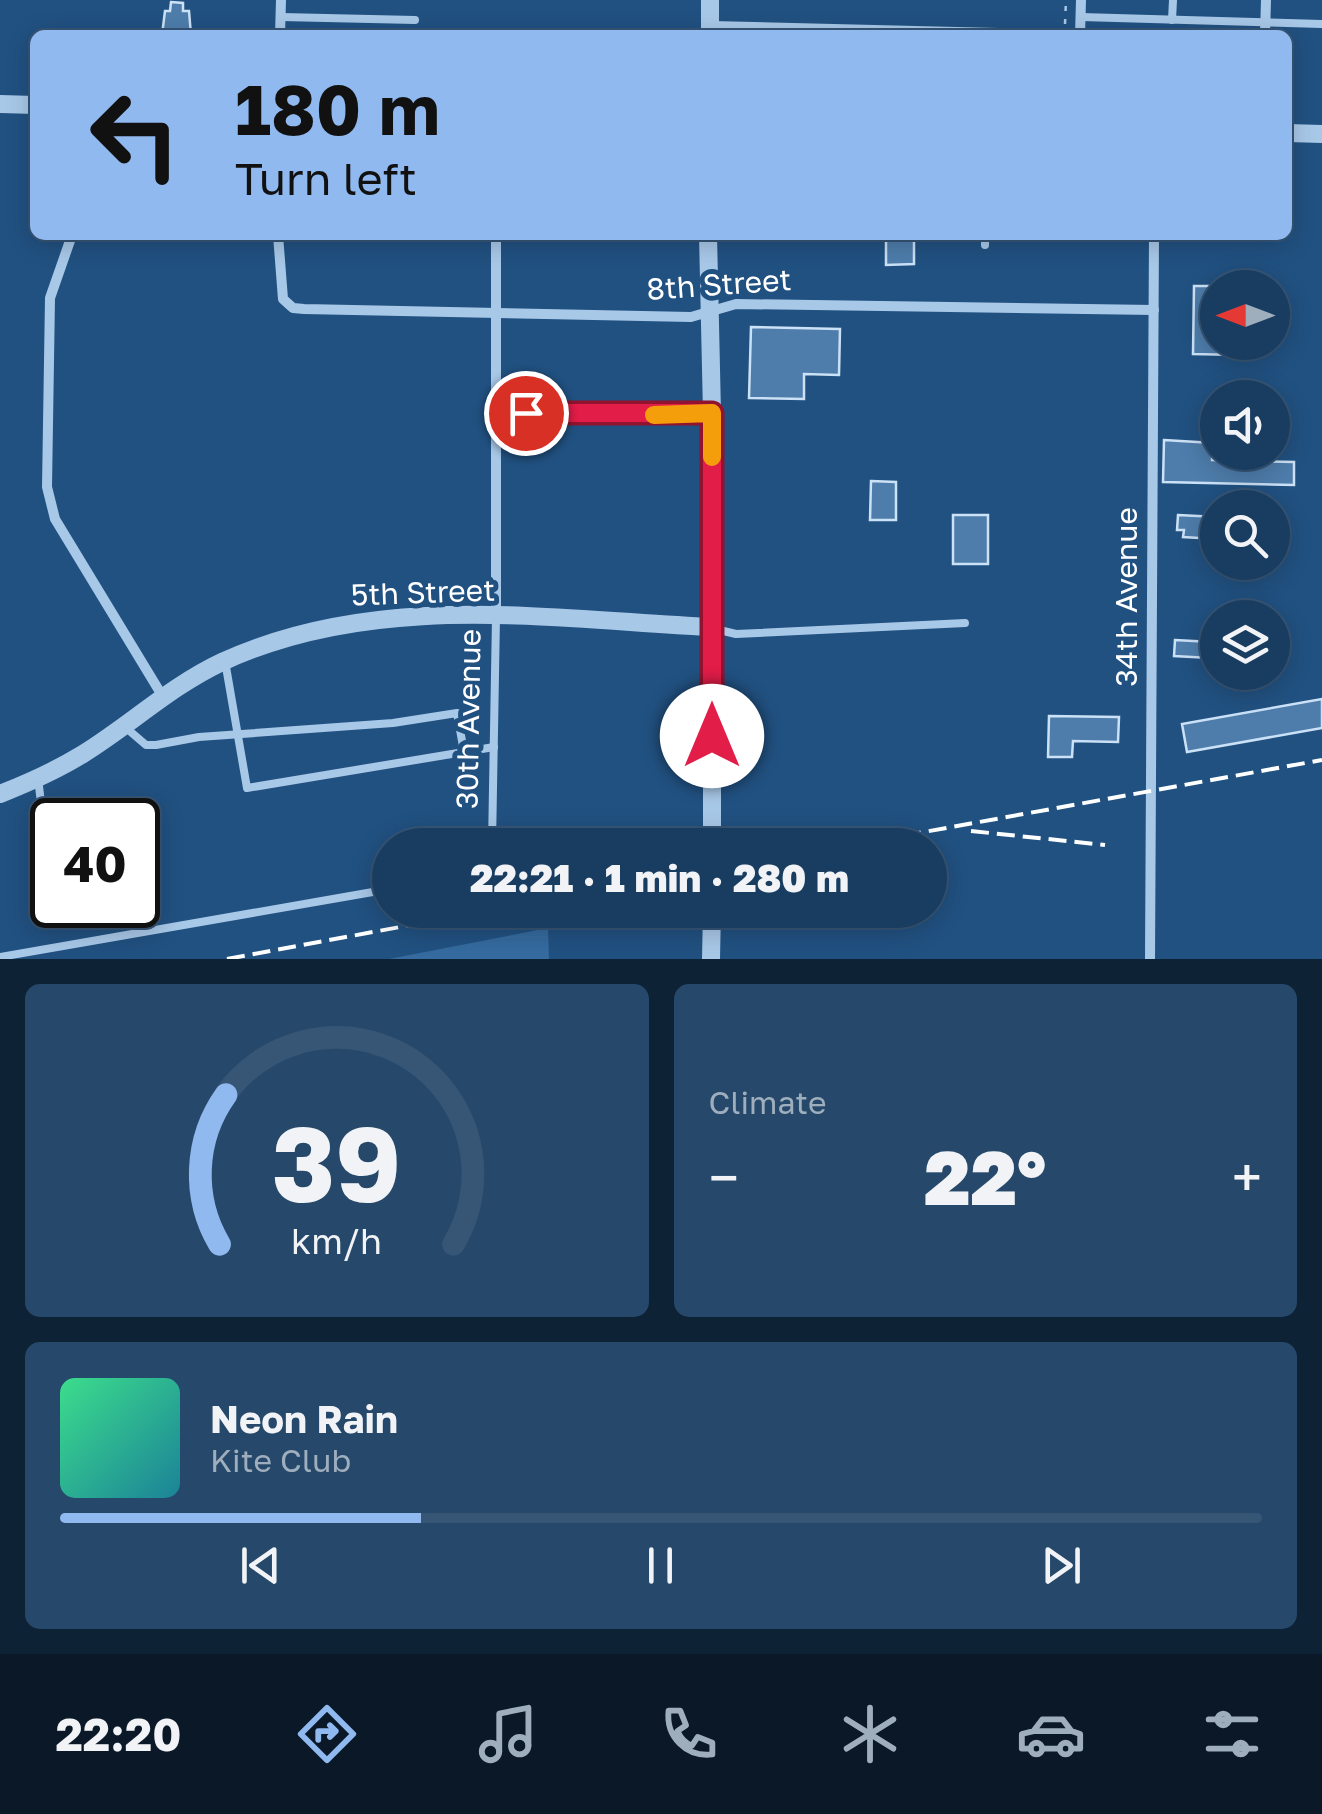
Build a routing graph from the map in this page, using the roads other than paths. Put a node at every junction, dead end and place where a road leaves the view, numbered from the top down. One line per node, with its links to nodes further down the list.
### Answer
1 (281, 0): 6 (street)
2 (710, 0): 13 (street)
3 (1081, 0): 7 (street)
4 (1173, 0): 9 (lane)
5 (1266, 0): 11 (street)
6 (280, 16): 8 (lane); 12 (street)
7 (1081, 17): 9 (lane); 14 (street)
8 (415, 20)
9 (1172, 20): 11 (lane)
10 (1322, 24): 11 (lane)
11 (1265, 29)
12 (280, 30)
13 (711, 30)
14 (1080, 30)
15 (0, 104): 16 (street)
16 (30, 105)
17 (1292, 133): 18 (street)
18 (1322, 134)
19 (70, 240): 33 (street)
20 (278, 240): 25 (street, 8th Street)
21 (496, 240): 25 (street, 30th Avenue)
22 (708, 240): 26 (street)
23 (1154, 240): 24 (street, 34th Avenue)
24 (1154, 310): 26 (street, 8th Street); 47 (street, 34th Avenue)
25 (496, 312): 26 (street, 8th Street); 27 (street, 30th Avenue)
26 (710, 312): 28 (street)
27 (496, 412): 28 (lane); 29 (street, 30th Avenue)
28 (712, 413): 31 (street)
29 (496, 616): 31 (street, 5th Street); 32 (street, 5th Street); 36 (lane, 30th Avenue)
30 (965, 623): 31 (lane)
31 (711, 627): 42 (street)
32 (225, 660): 33 (street, 5th Street); 35 (lane)
33 (162, 697): 34 (street, 5th Street)
34 (124, 726): 35 (lane); 38 (street, 5th Street)
35 (238, 737): 37 (lane); 37 (lane)
36 (494, 747): 37 (lane); 41 (lane, 30th Avenue)
37 (464, 752)
38 (38, 778): 39 (street, 5th Street); 40 (lane)
39 (0, 794)
40 (40, 798)
41 (492, 828)
42 (712, 828)
43 (372, 893): 45 (lane)
44 (712, 928): 46 (street)
45 (0, 957)
46 (711, 959)
47 (1150, 959)

